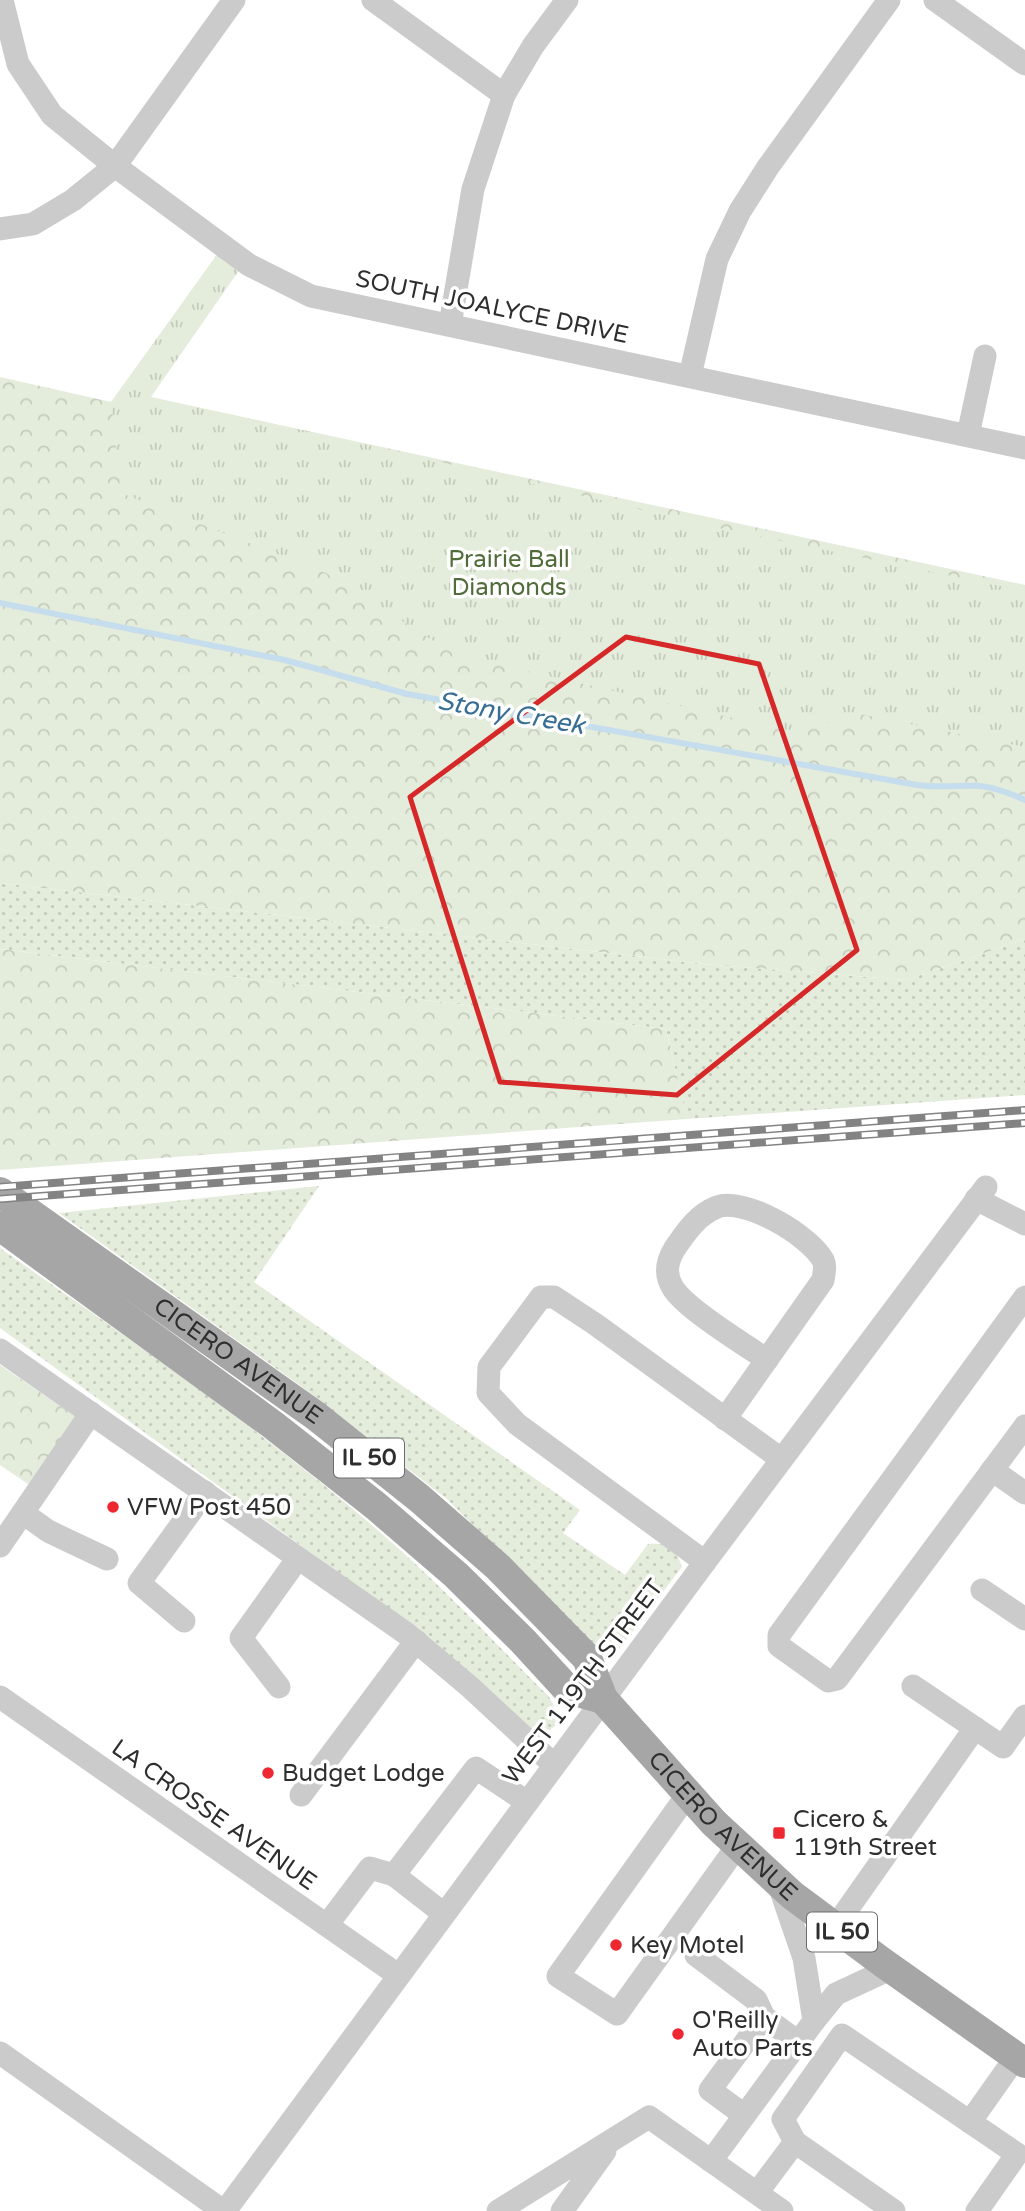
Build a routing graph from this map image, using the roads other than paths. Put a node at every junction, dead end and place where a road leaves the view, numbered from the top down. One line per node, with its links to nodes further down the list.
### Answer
1 (2, 0): 9 (street, SOUTH JOALYCE DRIVE)
2 (234, 0): 9 (street)
3 (373, 0): 8 (street)
4 (566, 0): 8 (street)
5 (889, 0): 13 (street)
6 (935, 0): 7 (street)
7 (1025, 64)
8 (504, 95): 11 (street)
9 (115, 166): 10 (street); 11 (street, SOUTH JOALYCE DRIVE)
10 (0, 229)
11 (450, 324): 13 (street, SOUTH JOALYCE DRIVE)
12 (985, 356): 14 (street)
13 (691, 376): 14 (street, SOUTH JOALYCE DRIVE)
14 (968, 435): 15 (street, SOUTH JOALYCE DRIVE)
15 (1025, 448)
16 (0, 1192): 41 (main road, CICERO AVENUE / IL 50)
17 (1025, 1224): 25 (street, WEST 119TH STREET)
18 (0, 1226): 41 (main road, CICERO AVENUE / IL 50)
19 (1025, 1297): 26 (street)
20 (0, 1350): 22 (street)
21 (767, 1360): 21 (street); 23 (street)
22 (91, 1413): 27 (street); 29 (street)
23 (725, 1419): 25 (street); 33 (street)
24 (1025, 1426): 26 (street)
25 (781, 1459): 33 (street, WEST 119TH STREET)
26 (992, 1470): 28 (street)
27 (205, 1492): 31 (street); 36 (street)
28 (1025, 1493)
29 (23, 1513): 30 (street); 32 (street)
30 (0, 1546)
31 (298, 1558): 37 (street); 39 (street)
32 (107, 1559)
33 (705, 1562): 41 (street, WEST 119TH STREET)
34 (982, 1591): 35 (street)
35 (1025, 1619)
36 (184, 1621)
37 (416, 1641): 44 (street); 46 (street)
38 (914, 1686): 43 (street)
39 (279, 1687)
40 (0, 1697): 52 (street, LA CROSSE AVENUE)
41 (603, 1699): 44 (street, WEST 119TH STREET); 45 (main road, CICERO AVENUE / IL 50)
42 (1025, 1716): 43 (street)
43 (975, 1728): 53 (street)
44 (554, 1765): 47 (street, WEST 119TH STREET)
45 (688, 1794): 48 (main road, CICERO AVENUE / IL 50); 48 (street)
46 (301, 1795)
47 (527, 1802): 49 (street); 51 (street, WEST 119TH STREET)
48 (738, 1845): 50 (main road, CICERO AVENUE / IL 50)
49 (394, 1875): 51 (street); 52 (street)
50 (778, 1881): 53 (main road, CICERO AVENUE / IL 50); 58 (street)
51 (444, 1914): 56 (street, WEST 119TH STREET)
52 (327, 1926): 56 (street, LA CROSSE AVENUE)
53 (835, 1927): 55 (main road, CICERO AVENUE / IL 50)
54 (696, 1955): 57 (street)
55 (892, 1968): 58 (street); 61 (main road, CICERO AVENUE / IL 50)
56 (398, 1975): 68 (street, WEST 119TH STREET)
57 (764, 2017): 59 (street); 62 (street)
58 (814, 2021): 59 (street)
59 (798, 2042): 62 (street)
60 (0, 2053): 68 (street)
61 (1021, 2060): 63 (street)
62 (744, 2115): 66 (street)
63 (970, 2122): 65 (street); 73 (street)
64 (611, 2142): 66 (street); 69 (street); 70 (street)
65 (795, 2142): 67 (street); 72 (street)
66 (711, 2161): 67 (street)
67 (757, 2193): 71 (street)
68 (224, 2211)
69 (498, 2211)
70 (562, 2211)
71 (782, 2211)
72 (894, 2211)
73 (976, 2211)

